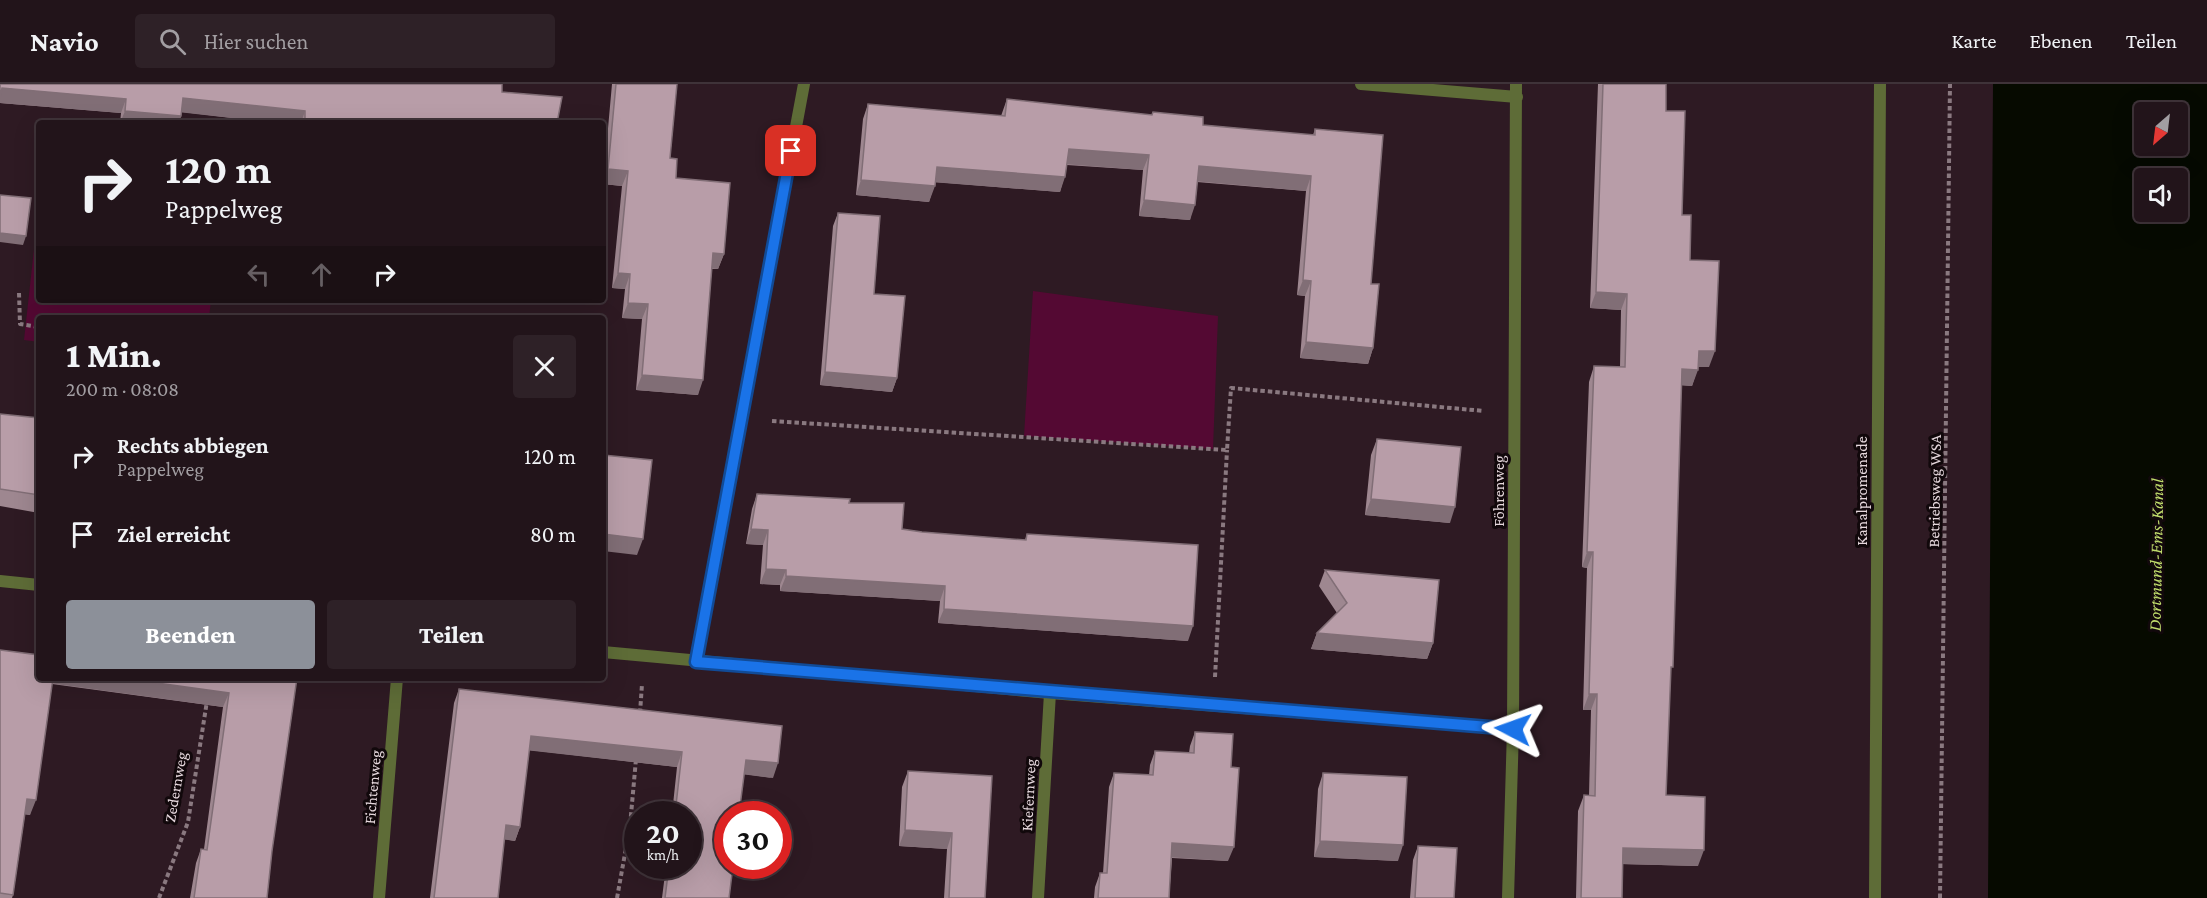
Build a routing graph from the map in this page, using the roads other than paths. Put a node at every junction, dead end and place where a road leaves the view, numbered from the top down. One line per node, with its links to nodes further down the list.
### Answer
1 (804, 84): 9 (street)
2 (1361, 84): 5 (street)
3 (1516, 84): 5 (street, Föhrenweg)
4 (1880, 84): 16 (street, Kanalpromenade)
5 (1517, 98): 12 (street, Föhrenweg)
6 (0, 581): 7 (street)
7 (36, 585)
8 (606, 652): 9 (street)
9 (696, 662): 11 (street)
10 (397, 681): 13 (street, Fichtenweg)
11 (1050, 693): 12 (street); 14 (street, Kiefernweg)
12 (1513, 729): 15 (street, Föhrenweg)
13 (379, 898)
14 (1038, 898)
15 (1508, 898)
16 (1875, 898)

